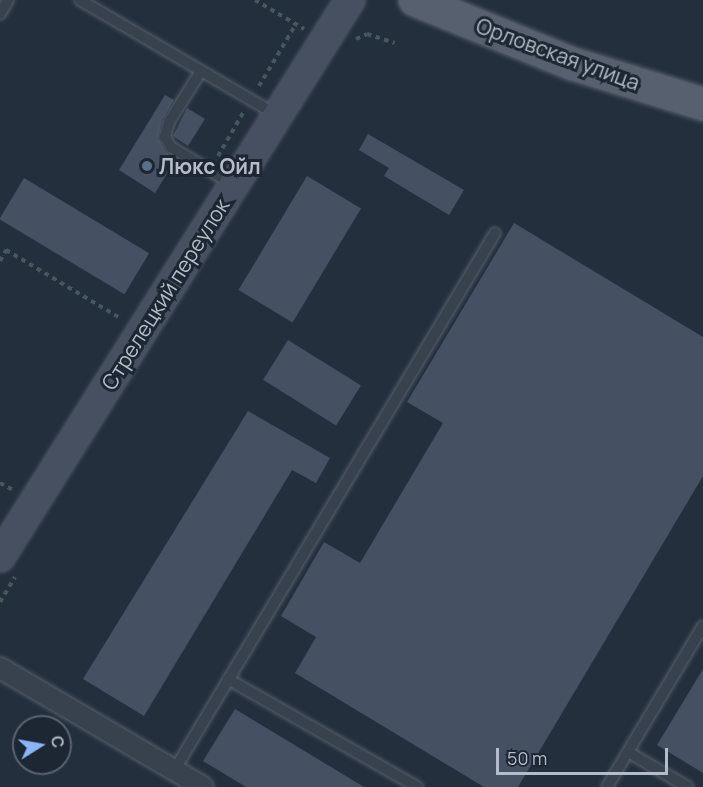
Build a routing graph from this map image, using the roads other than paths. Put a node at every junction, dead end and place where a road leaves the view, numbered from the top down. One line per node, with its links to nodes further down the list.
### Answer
1 (8, 0): 5 (lane)
2 (80, 0): 6 (lane)
3 (350, 0): 8 (main road, Стрелецкий переулок)
4 (415, 0): 7 (main road, Орловская улица)
5 (0, 14)
6 (201, 71): 8 (lane); 9 (lane)
7 (703, 104)
8 (278, 115): 9 (main road, Стрелецкий переулок)
9 (234, 185): 11 (main road, Стрелецкий переулок)
10 (495, 232): 14 (lane)
11 (0, 557)
12 (703, 626): 15 (lane)
13 (0, 668): 16 (street)
14 (228, 679): 16 (lane); 18 (lane)
15 (628, 752): 19 (lane); 20 (lane)
16 (175, 770): 17 (street)
17 (204, 787)
18 (417, 787)
19 (607, 787)
20 (688, 787)

